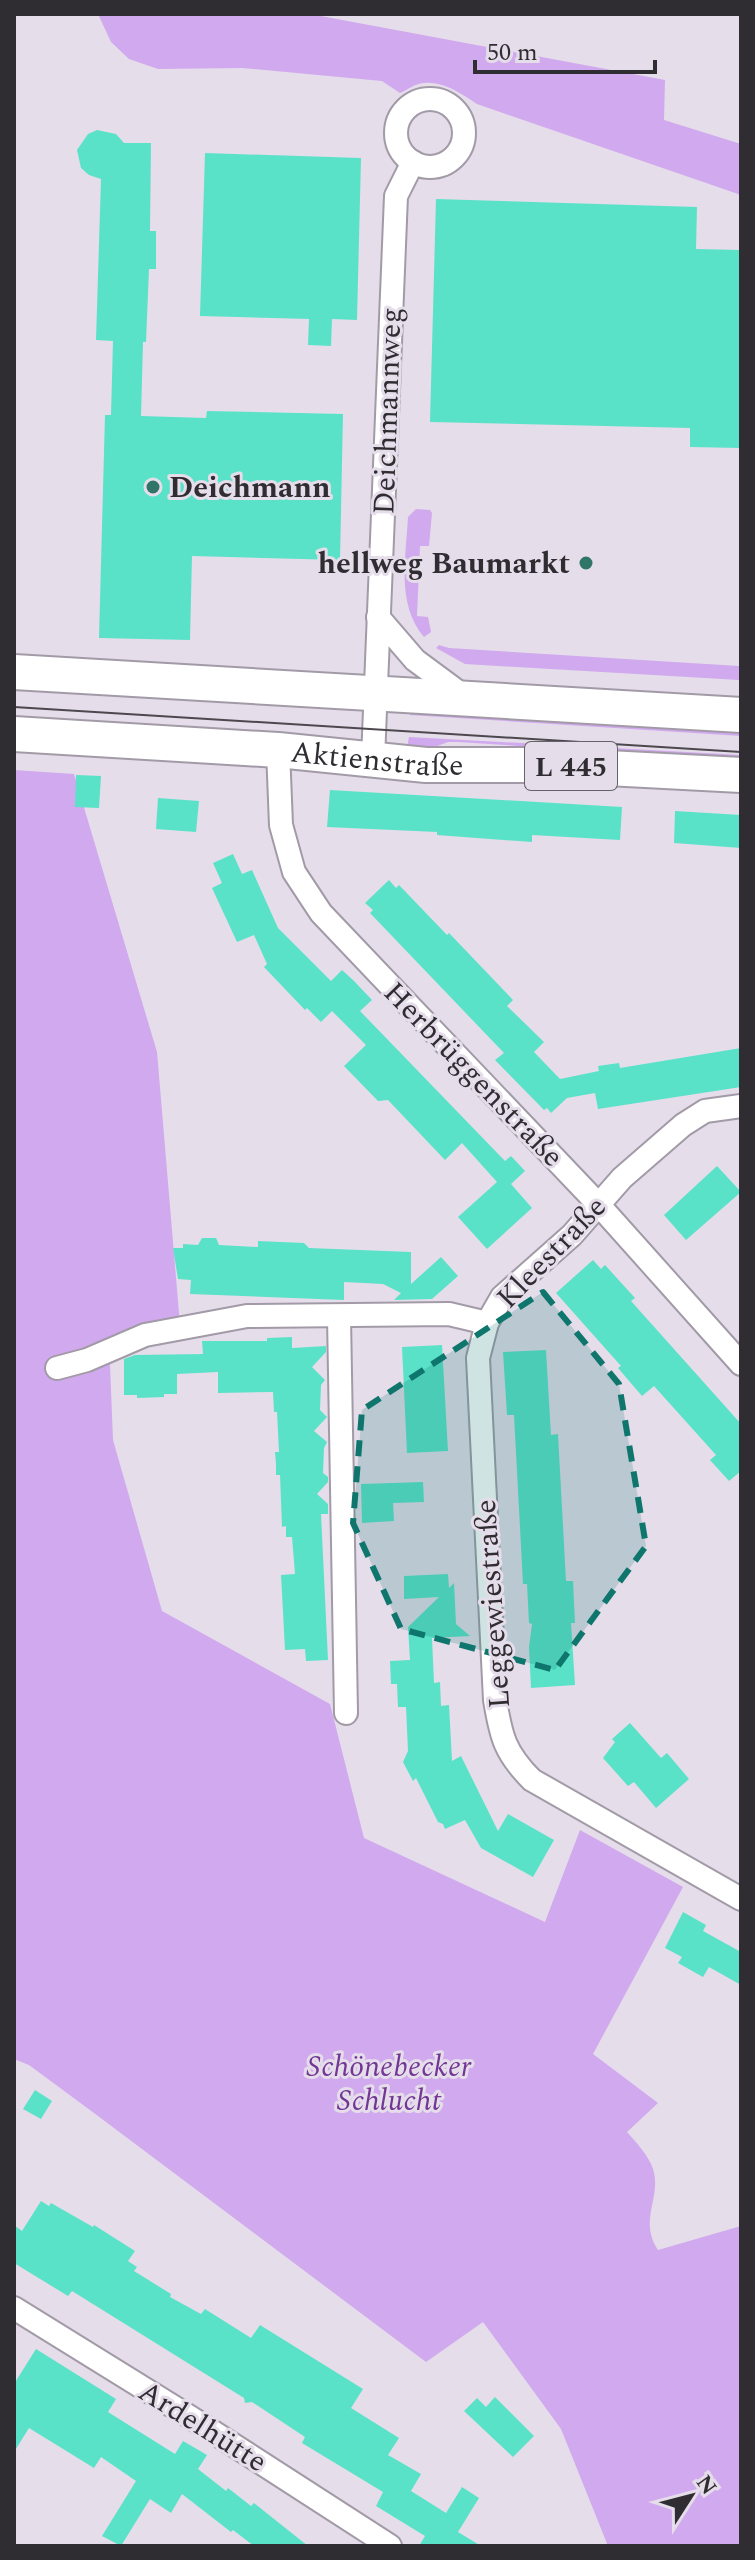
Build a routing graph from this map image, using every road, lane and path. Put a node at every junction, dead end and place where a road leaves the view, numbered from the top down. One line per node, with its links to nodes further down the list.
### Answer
1 (413, 162): 2 (street, Deichmannweg)
2 (378, 617): 4 (street, Deichmannweg); 5 (street)
3 (14, 672): 4 (main road, Aktienstraße / L 445)
4 (377, 694): 5 (main road, Aktienstraße / L 445); 9 (street, Deichmannweg)
5 (466, 697): 6 (main road, Aktienstraße / L 445)
6 (741, 715)
7 (14, 734): 8 (main road, Aktienstraße / L 445)
8 (278, 750): 9 (main road, Aktienstraße / L 445); 12 (street, Herbrüggenstraße)
9 (373, 759): 10 (main road, Aktienstraße / L 445)
10 (741, 775)
11 (741, 1106): 12 (street, Kleestraße)
12 (598, 1204): 14 (street, Kleestraße); 15 (street, Herbrüggenstraße)
13 (339, 1317): 14 (street, Kleestraße); 16 (street, Kleestraße); 17 (street)
14 (487, 1323): 18 (street, Leggewiestraße)
15 (741, 1364)
16 (57, 1368)
17 (346, 1713)
18 (741, 1899)
19 (14, 2308): 20 (street, Ardelhütte)
20 (390, 2546)

